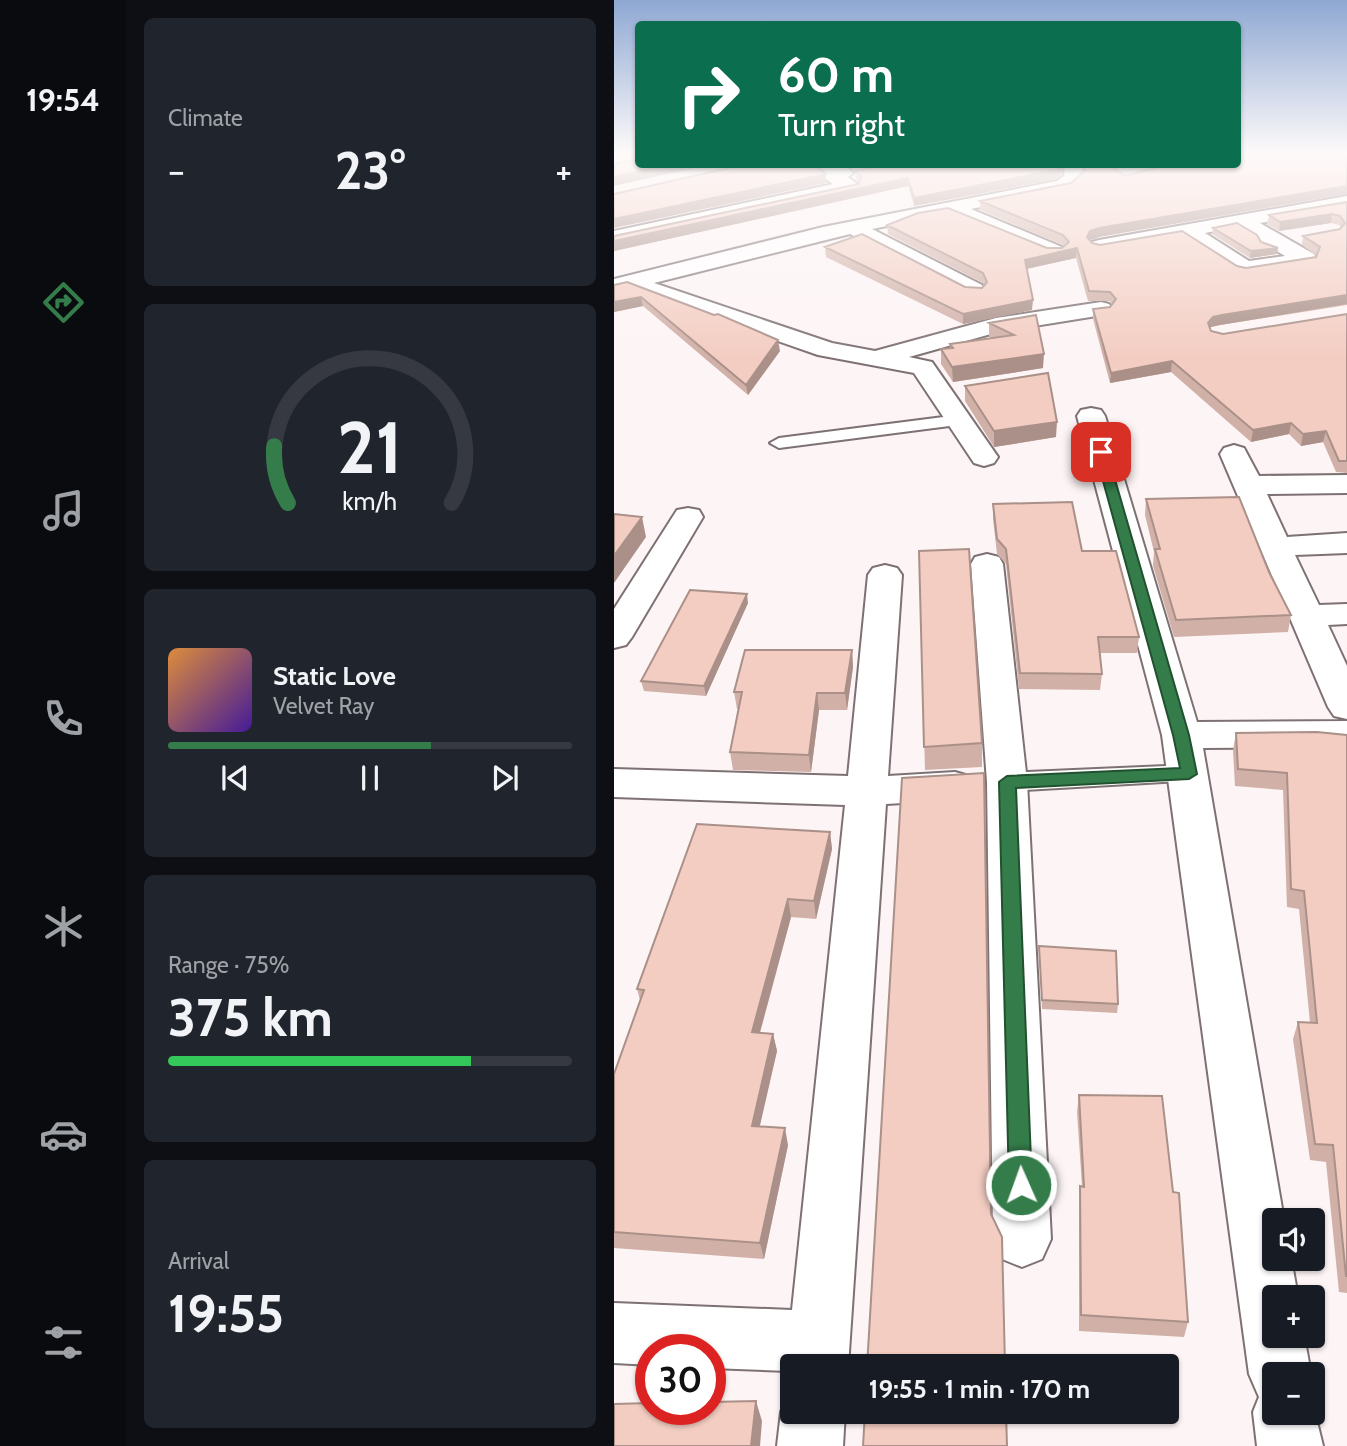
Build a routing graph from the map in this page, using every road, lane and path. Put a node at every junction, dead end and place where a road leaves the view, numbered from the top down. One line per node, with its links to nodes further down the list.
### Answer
1 (681, 222): 9 (street)
2 (874, 222): 7 (street)
3 (988, 222): 13 (street)
4 (1226, 222): 8 (street)
5 (1243, 222): 10 (street)
6 (1303, 222): 10 (street)
7 (853, 227): 14 (street); 15 (street)
8 (1185, 230): 11 (street); 12 (street)
9 (614, 237)
10 (1275, 241): 12 (street); 12 (street)
11 (1099, 246)
12 (1217, 250)
13 (1055, 251)
14 (623, 284): 17 (street)
15 (974, 290)
16 (1101, 309): 17 (street)
17 (872, 359): 19 (street)
18 (969, 390): 19 (street)
19 (941, 394): 21 (street)
20 (1091, 416): 37 (street)
21 (959, 420): 22 (lane); 24 (street)
22 (779, 443)
23 (1234, 454): 26 (street)
24 (984, 457)
25 (1347, 484): 26 (street)
26 (1248, 485): 29 (street)
27 (688, 517): 34 (street)
28 (1347, 542): 29 (street)
29 (1275, 547): 33 (street)
30 (987, 564): 38 (street)
31 (885, 575): 40 (street)
32 (1347, 614): 33 (street)
33 (1306, 616): 35 (street)
34 (614, 637)
35 (1347, 707)
36 (1347, 734): 37 (street)
37 (1185, 754): 38 (lane); 45 (street)
38 (1007, 782): 40 (street); 41 (street)
39 (614, 783): 40 (street)
40 (867, 792): 44 (street)
41 (1022, 1239)
42 (614, 1334): 43 (street)
43 (808, 1354)
44 (818, 1354)
45 (1278, 1362)
46 (812, 1424): 48 (street)
47 (1287, 1425): 49 (street)
48 (810, 1446)
49 (1290, 1446)

